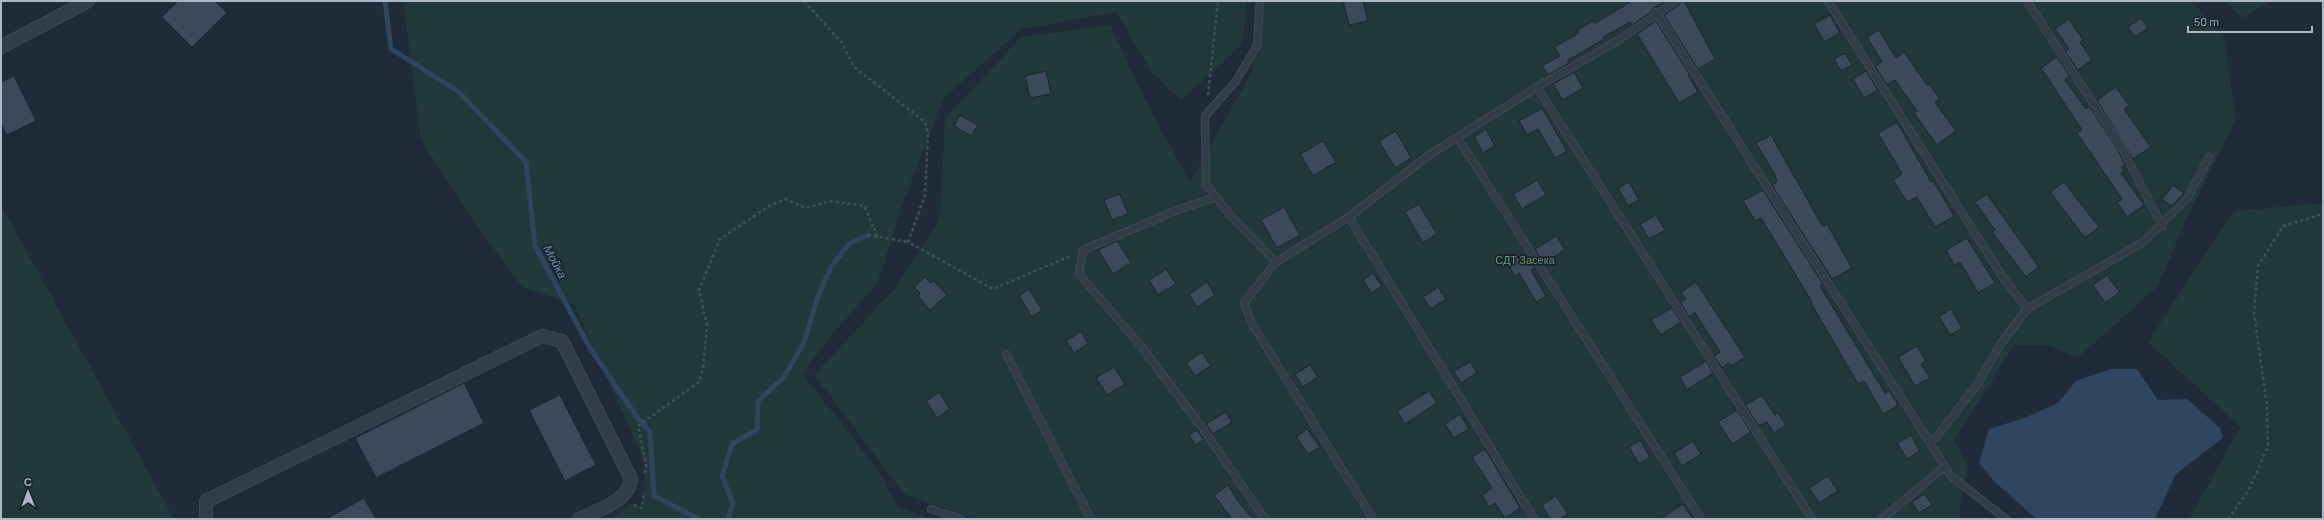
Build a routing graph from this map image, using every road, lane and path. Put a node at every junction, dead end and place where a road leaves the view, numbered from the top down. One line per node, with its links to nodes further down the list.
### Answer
1 (88, 1): 9 (street)
2 (804, 1): 20 (path)
3 (1218, 1): 11 (path)
4 (1260, 1): 11 (lane)
5 (1676, 1): 8 (lane)
6 (1828, 1): 23 (lane)
7 (2027, 1): 17 (lane)
8 (1656, 12): 10 (lane); 25 (lane)
9 (1, 47)
10 (1537, 88): 12 (lane); 39 (lane)
11 (1205, 116): 14 (lane)
12 (1458, 138): 16 (lane); 38 (lane)
13 (2209, 157): 17 (lane)
14 (1216, 197): 21 (lane); 22 (lane)
15 (2323, 214): 42 (path)
16 (1349, 217): 22 (lane); 37 (lane)
17 (2162, 226): 23 (lane)
18 (868, 235): 20 (path)
19 (877, 237): 27 (path, bridge)
20 (908, 242): 21 (path)
21 (1084, 250): 35 (lane)
22 (1276, 262): 36 (lane)
23 (2027, 309): 25 (lane)
24 (1006, 354): 34 (lane)
25 (1931, 444): 26 (lane)
26 (1944, 467): 40 (lane); 41 (lane)
27 (645, 480)
28 (644, 487): 29 (path)
29 (622, 497): 31 (street); 32 (street)
30 (931, 509): 33 (lane)
31 (206, 519)
32 (579, 519)
33 (961, 519)
34 (1091, 519)
35 (1265, 519)
36 (1373, 519)
37 (1534, 519)
38 (1701, 519)
39 (1812, 519)
40 (1882, 519)
41 (2006, 519)
42 (2228, 519)

